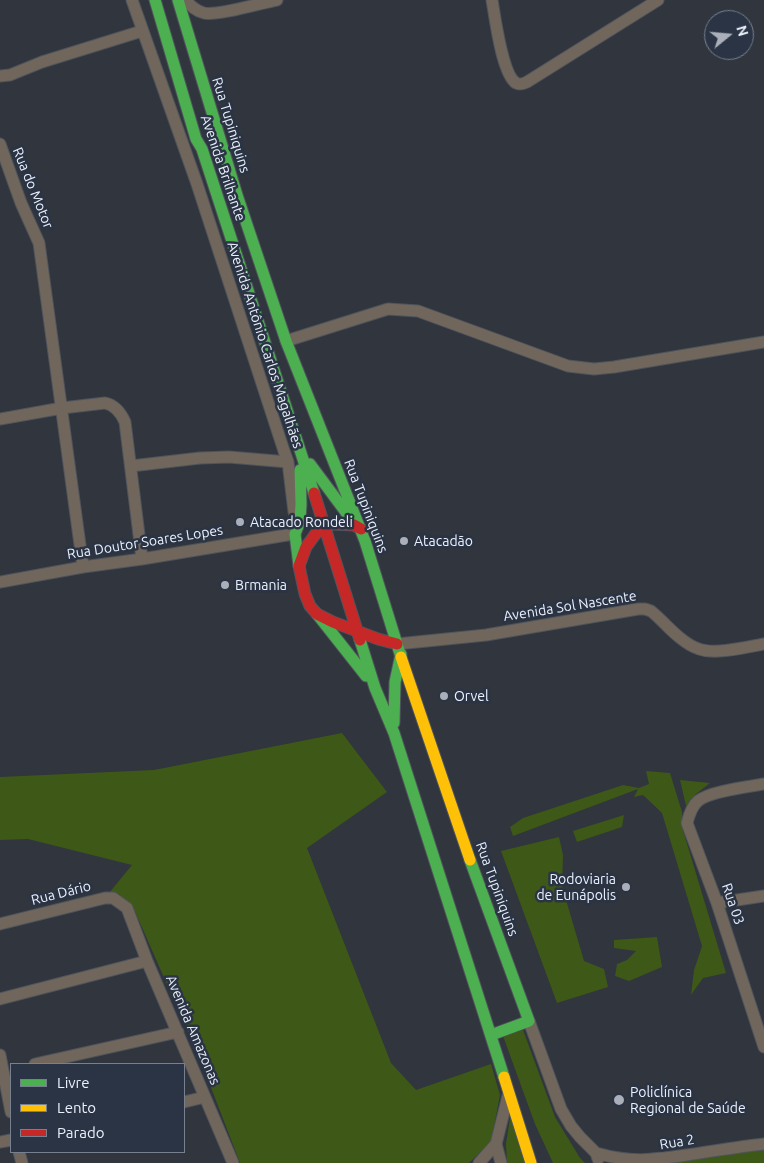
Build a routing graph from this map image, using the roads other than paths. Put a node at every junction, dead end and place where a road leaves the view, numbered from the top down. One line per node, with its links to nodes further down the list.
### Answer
1 (132, 0): 8 (street, Avenida Antônio Carlos Magalhães)
2 (155, 0): 11 (main road, Avenida Brilhante)
3 (178, 0): 13 (main road, Rua Tupiniquins)
4 (185, 0): 5 (street)
5 (277, 0)
6 (492, 0): 7 (street)
7 (658, 0)
8 (142, 31): 9 (street); 12 (street, Avenida Antônio Carlos Magalhães)
9 (0, 76)
10 (0, 144): 15 (street, Rua do Motor)
11 (202, 148): 12 (street); 17 (main road, Avenida Brilhante)
12 (197, 184): 18 (street, Avenida Antônio Carlos Magalhães)
13 (286, 341): 14 (street); 21 (main road, Rua Tupiniquins)
14 (764, 342)
15 (62, 408): 16 (street); 19 (street); 25 (street, Rua do Motor)
16 (0, 419)
17 (299, 450): 20 (main road, Avenida Brilhante); 21 (main road); 22 (main road)
18 (288, 462): 19 (street); 22 (street, Avenida Antônio Carlos Magalhães)
19 (131, 466): 23 (street)
20 (325, 526): 21 (main road); 24 (main road); 28 (main road, Avenida Brilhante)
21 (358, 527): 30 (main road, Rua Tupiniquins)
22 (294, 534): 23 (street, Rua Doutor Soares Lopes); 24 (main road)
23 (142, 559): 25 (street, Rua Doutor Soares Lopes)
24 (299, 566): 27 (main road)
25 (83, 567): 26 (street, Rua Doutor Soares Lopes)
26 (0, 582)
27 (317, 614): 28 (main road); 31 (main road)
28 (357, 631): 30 (main road); 31 (main road, Avenida Brilhante)
29 (764, 644): 30 (street, Avenida Sol Nascente)
30 (399, 649): 32 (main road); 42 (main road, Rua Tupiniquins)
31 (376, 688): 32 (main road)
32 (394, 733): 44 (main road)
33 (764, 784): 35 (street, Rua 03)
34 (764, 896): 35 (street)
35 (717, 903): 41 (street, Rua 03)
36 (127, 908): 37 (street, Rua Dário); 38 (street, Avenida Amazonas)
37 (0, 924)
38 (147, 961): 39 (street); 43 (street, Avenida Amazonas)
39 (0, 998)
40 (764, 1004): 41 (street)
41 (751, 1006): 45 (street, Rua 03)
42 (529, 1021): 44 (main road); 56 (street)
43 (178, 1032): 47 (street); 49 (street, Avenida Amazonas)
44 (490, 1034): 50 (main road)
45 (764, 1046)
46 (0, 1055): 48 (street)
47 (39, 1063)
48 (7, 1070): 51 (street)
49 (205, 1097): 52 (street); 57 (street, Avenida Amazonas)
50 (510, 1097): 53 (street); 55 (main road); 60 (main road)
51 (10, 1102)
52 (185, 1102)
53 (496, 1144): 58 (street); 59 (street)
54 (764, 1144): 56 (street, Rua 2)
55 (539, 1154)
56 (598, 1158)
57 (230, 1162)
58 (479, 1163)
59 (500, 1163)
60 (531, 1163)

